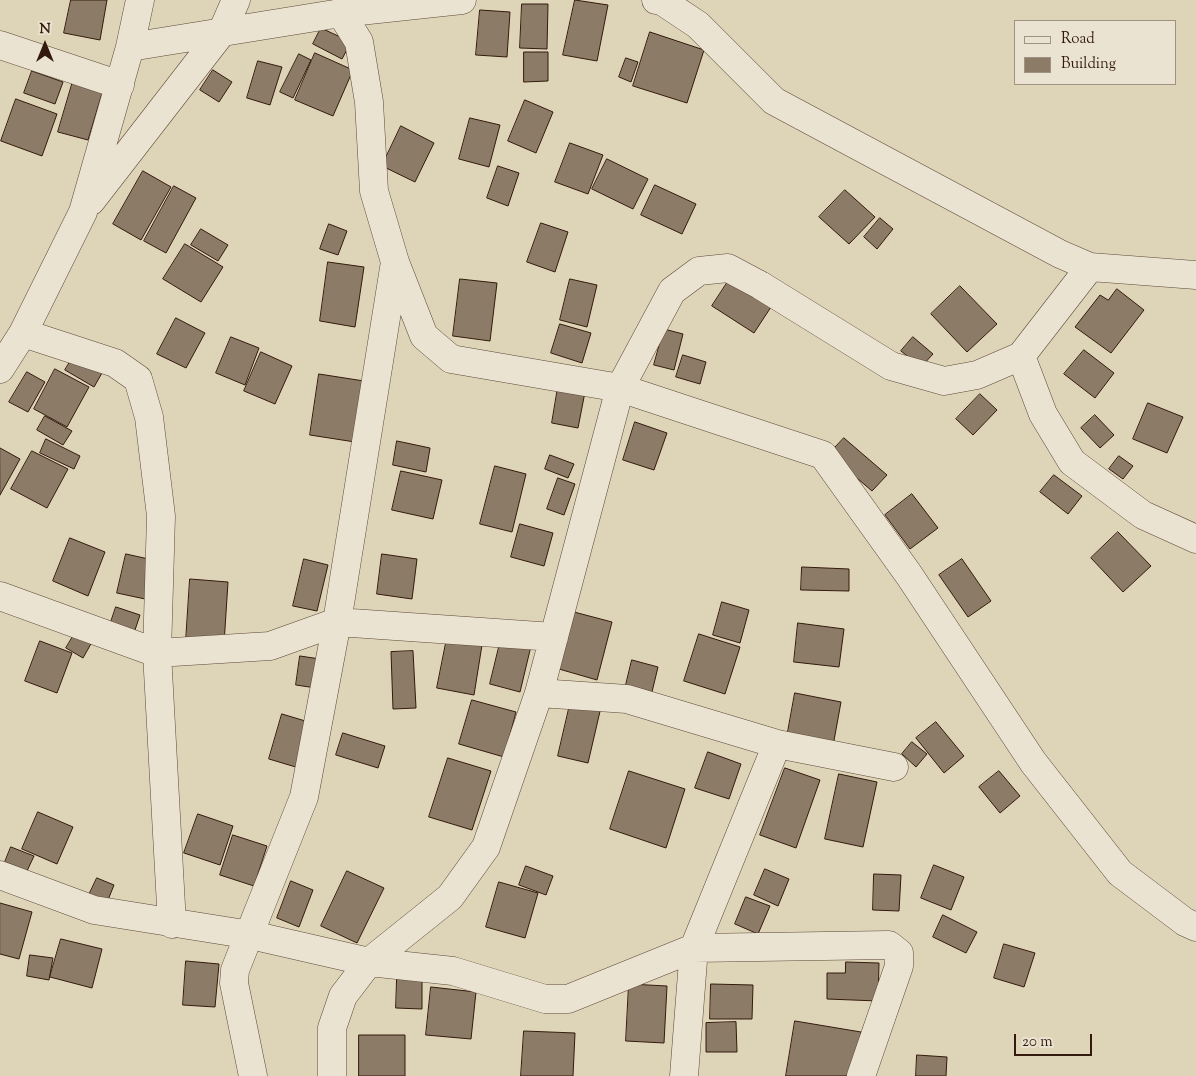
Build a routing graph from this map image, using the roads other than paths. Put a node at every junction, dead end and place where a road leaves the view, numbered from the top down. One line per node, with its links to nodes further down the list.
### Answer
1 (140, 0): 8 (street)
2 (236, 0): 6 (street)
3 (462, 0): 5 (street)
4 (661, 0): 12 (street)
5 (340, 14): 6 (street); 11 (street)
6 (222, 32): 8 (street); 10 (street)
7 (0, 44): 9 (street)
8 (130, 47): 9 (street)
9 (120, 85): 10 (street)
10 (83, 212): 14 (street)
11 (395, 262): 17 (street); 20 (street)
12 (1090, 267): 13 (street); 15 (street)
13 (1196, 275)
14 (23, 333): 16 (street); 22 (street)
15 (1020, 356): 17 (street); 18 (street)
16 (0, 369)
17 (620, 388): 21 (street); 28 (street)
18 (1196, 539)
19 (0, 596): 22 (street)
20 (337, 622): 21 (street); 22 (street); 29 (street)
21 (554, 637): 23 (street)
22 (157, 653): 27 (street)
23 (539, 692): 24 (street); 31 (street)
24 (777, 744): 25 (street); 30 (street)
25 (894, 767)
26 (0, 875): 27 (street)
27 (172, 924): 29 (street)
28 (1196, 927)
29 (251, 935): 31 (street); 32 (street)
30 (694, 948): 31 (street); 34 (street); 35 (street)
31 (369, 962): 33 (street)
32 (252, 1076)
33 (332, 1076)
34 (684, 1076)
35 (861, 1076)

